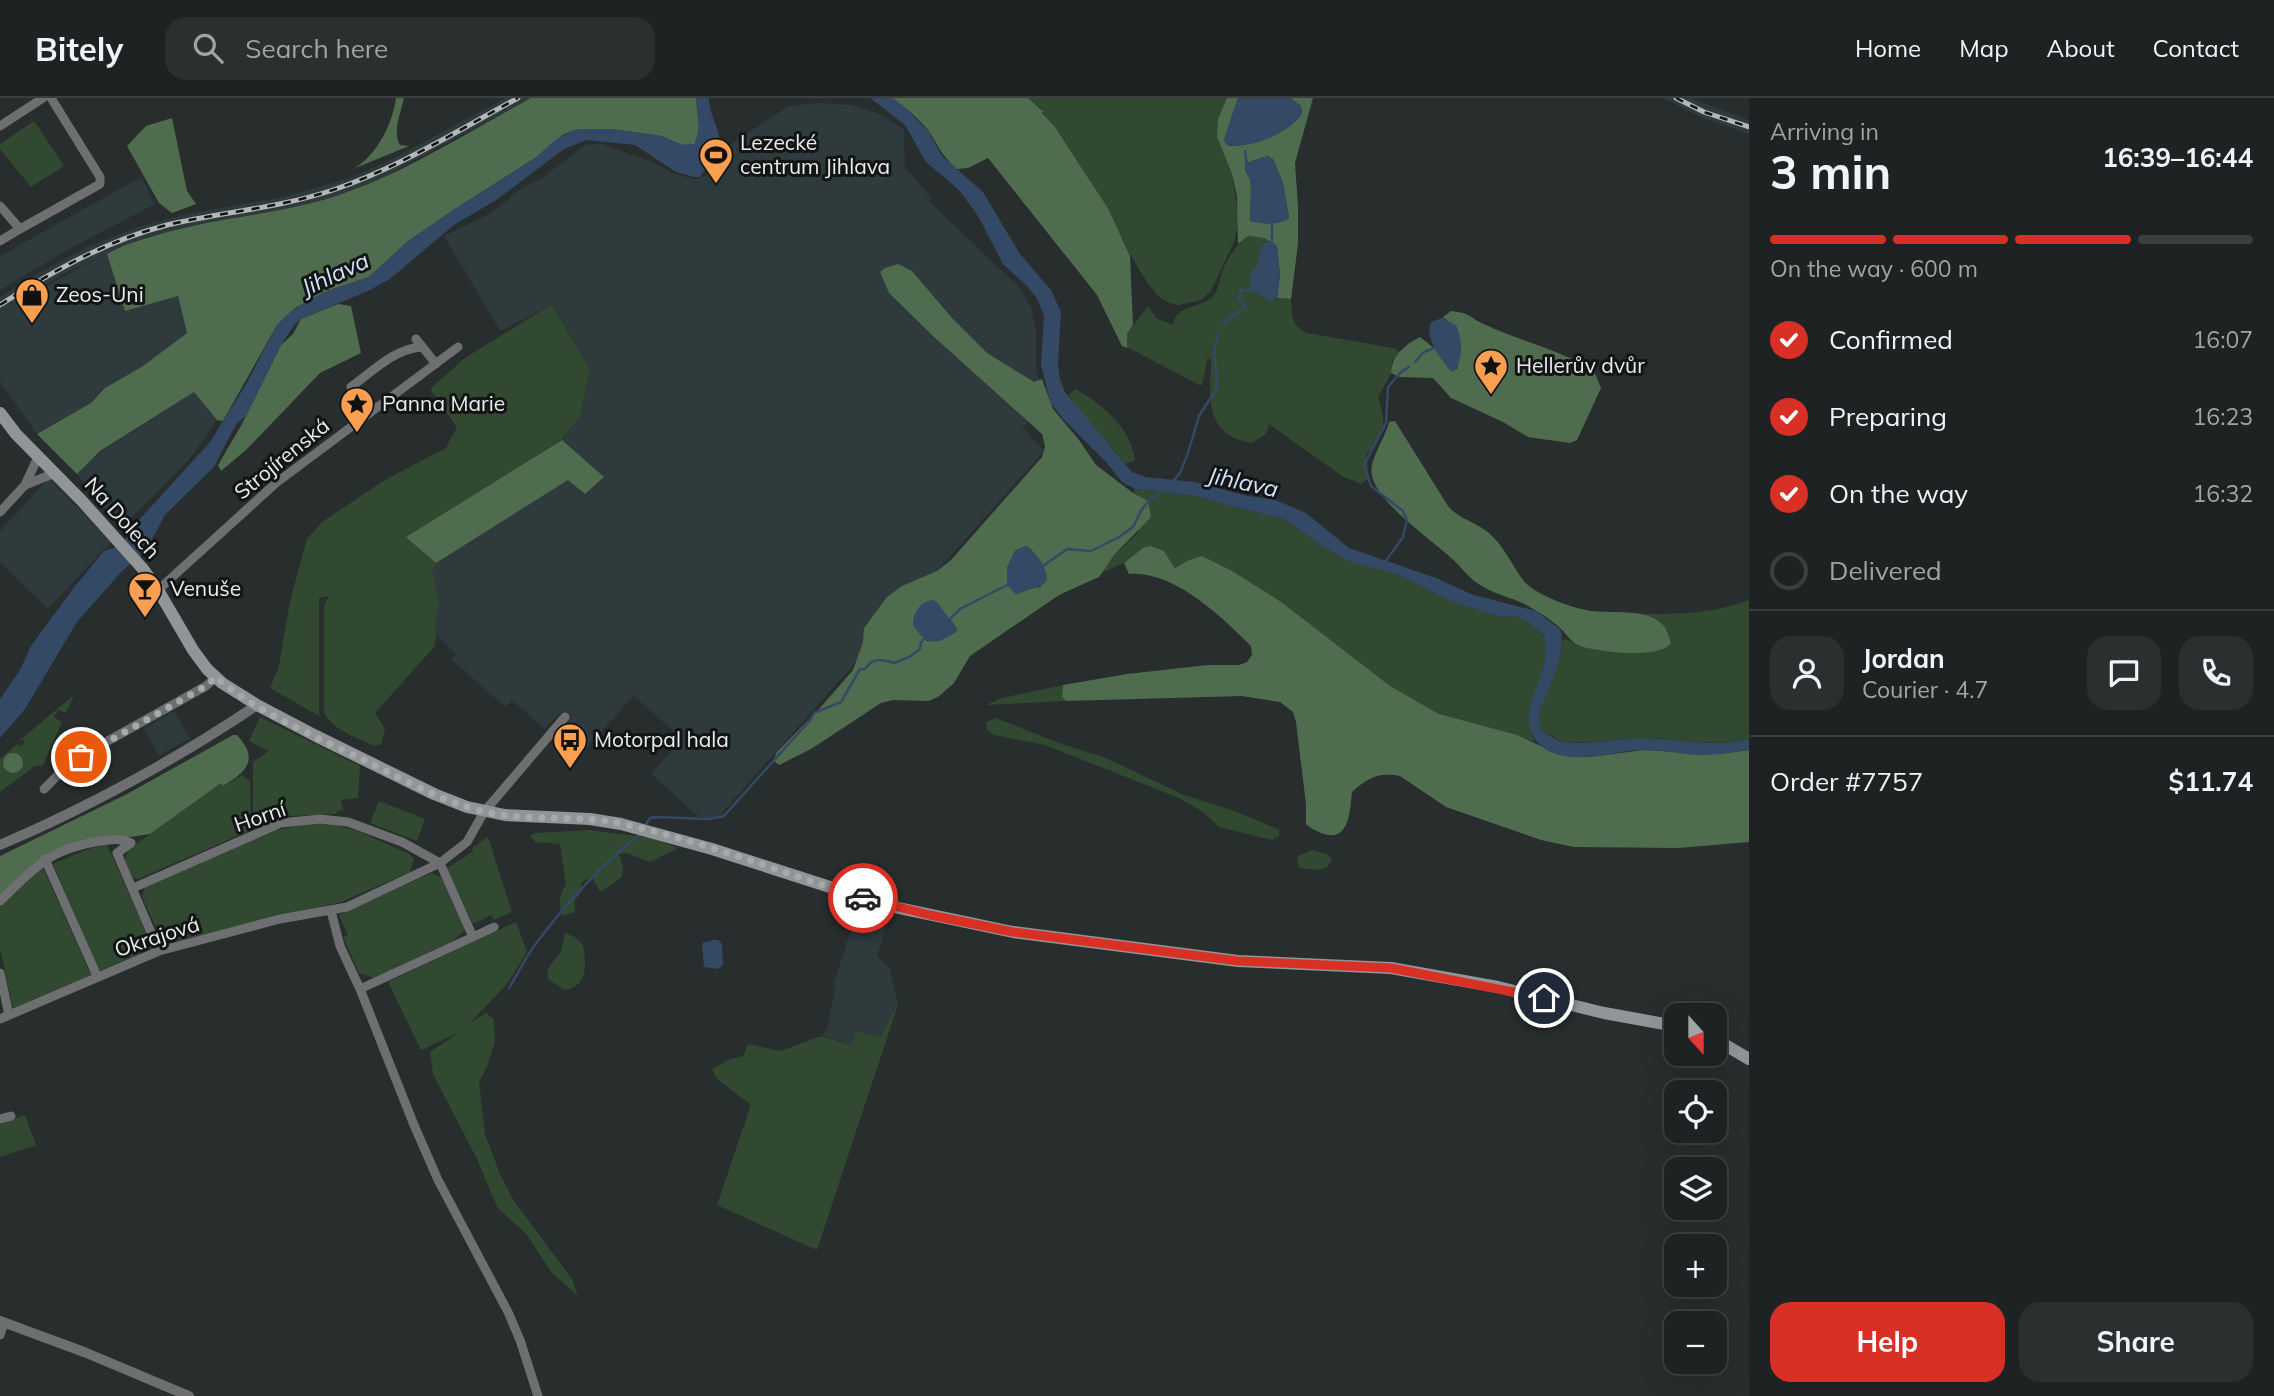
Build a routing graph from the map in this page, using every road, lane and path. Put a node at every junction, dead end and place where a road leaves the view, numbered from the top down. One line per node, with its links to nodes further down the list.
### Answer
1 (43, 98): 3 (street)
2 (51, 98): 5 (street)
3 (0, 125)
4 (0, 206): 5 (street)
5 (20, 229): 6 (street)
6 (0, 241)
7 (458, 347): 8 (street, Strojírenská)
8 (436, 364): 9 (street); 15 (street, Strojírenská)
9 (351, 387)
10 (0, 413): 11 (main road, Na Dolech)
11 (38, 457): 12 (main road, Na Dolech); 13 (street, Na Dolech)
12 (55, 473): 13 (street, Na Dolech); 15 (main road, Na Dolech)
13 (25, 485): 14 (street, Na Dolech)
14 (0, 512)
15 (158, 590): 16 (main road, Na Dolech)
16 (216, 677): 17 (main road, Na Dolech); 19 (street)
17 (257, 705): 20 (main road, Na Dolech); 21 (street)
18 (565, 718): 20 (street, Okrajová)
19 (44, 789)
20 (484, 812): 23 (street, Okrajová); 34 (main road, Na Dolech)
21 (0, 845)
22 (45, 859): 24 (street); 25 (street); 31 (street)
23 (440, 863): 24 (street, Horní); 26 (street, Okrajová); 28 (street)
24 (132, 888): 29 (street)
25 (0, 901)
26 (331, 911): 29 (street, Okrajová); 32 (street)
27 (494, 927): 28 (street)
28 (473, 937): 32 (street)
29 (159, 951): 31 (street, Okrajová)
30 (0, 973): 33 (street)
31 (97, 976): 33 (street, Okrajová)
32 (360, 989): 42 (street)
33 (4, 1017)
34 (1664, 1024)
35 (1727, 1047): 36 (main road)
36 (1749, 1059)
37 (11, 1116): 38 (street)
38 (0, 1119)
39 (2, 1322): 40 (street); 41 (street)
40 (0, 1335)
41 (189, 1396)
42 (538, 1396)

